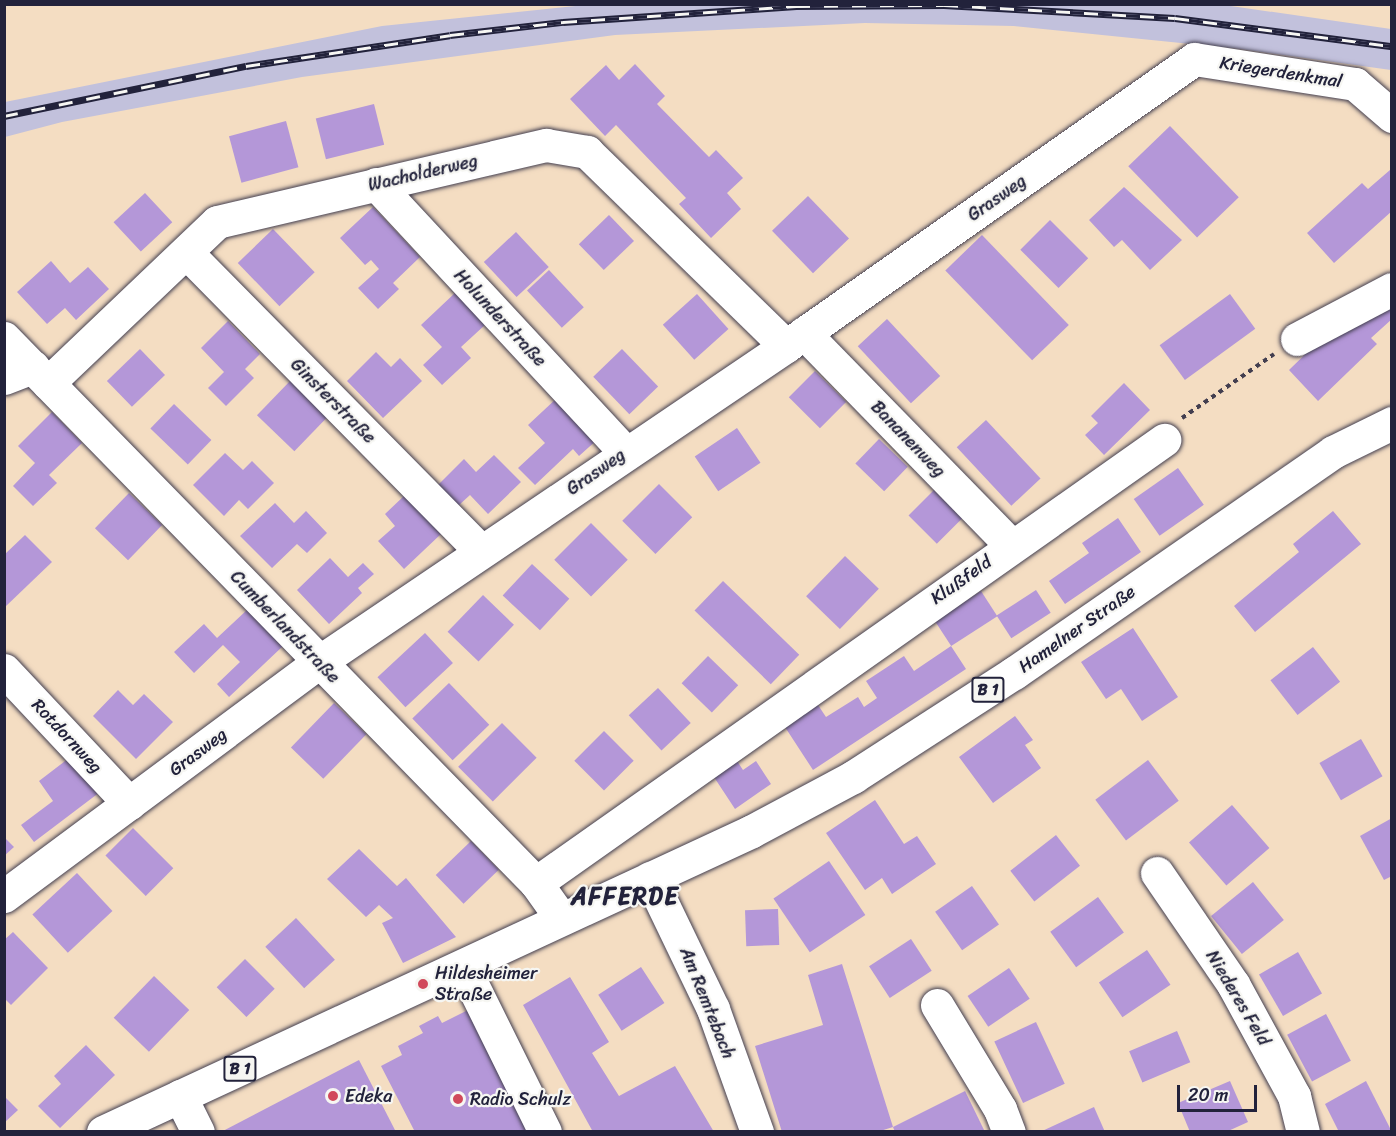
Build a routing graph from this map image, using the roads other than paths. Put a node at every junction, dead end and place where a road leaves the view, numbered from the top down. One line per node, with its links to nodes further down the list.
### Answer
1 (1194, 59): 2 (street, Kriegerdenkmal); 7 (street, Grasweg)
2 (1392, 116)
3 (376, 184): 4 (street, Wacholderweg); 7 (street, Wacholderweg); 12 (street, Holunderstraße)
4 (186, 252): 9 (street, Wacholderweg); 14 (street, Ginsterstraße)
5 (1392, 289): 8 (street)
6 (4, 338): 9 (street, Cumberlandstraße)
7 (795, 339): 12 (street, Grasweg); 13 (street, Bananenweg)
8 (1297, 339)
9 (29, 376): 15 (street, Cumberlandstraße)
10 (1392, 423): 19 (street, Hamelner Straße / B 1)
11 (1164, 440): 13 (street, Klußfeld)
12 (625, 452): 14 (street, Grasweg)
13 (1011, 545): 20 (street, Klußfeld)
14 (482, 551): 15 (street, Grasweg)
15 (319, 662): 17 (street, Grasweg); 20 (street, Cumberlandstraße)
16 (4, 670): 17 (street, Rotdornweg)
17 (129, 803): 21 (street, Grasweg)
18 (1157, 873): 31 (street, Niederes Feld)
19 (650, 878): 22 (street, Hamelner Straße / B 1); 29 (street, Am Remtebach)
20 (536, 883): 22 (street, Cumberlandstraße)
21 (4, 896)
22 (561, 918): 23 (street, B 1)
23 (463, 966): 25 (street, B 1); 28 (street)
24 (937, 1005): 30 (street)
25 (180, 1096): 26 (street, B 1); 27 (street)
26 (103, 1131)
27 (198, 1131)
28 (545, 1131)
29 (757, 1131)
30 (1009, 1131)
31 (1303, 1131)

